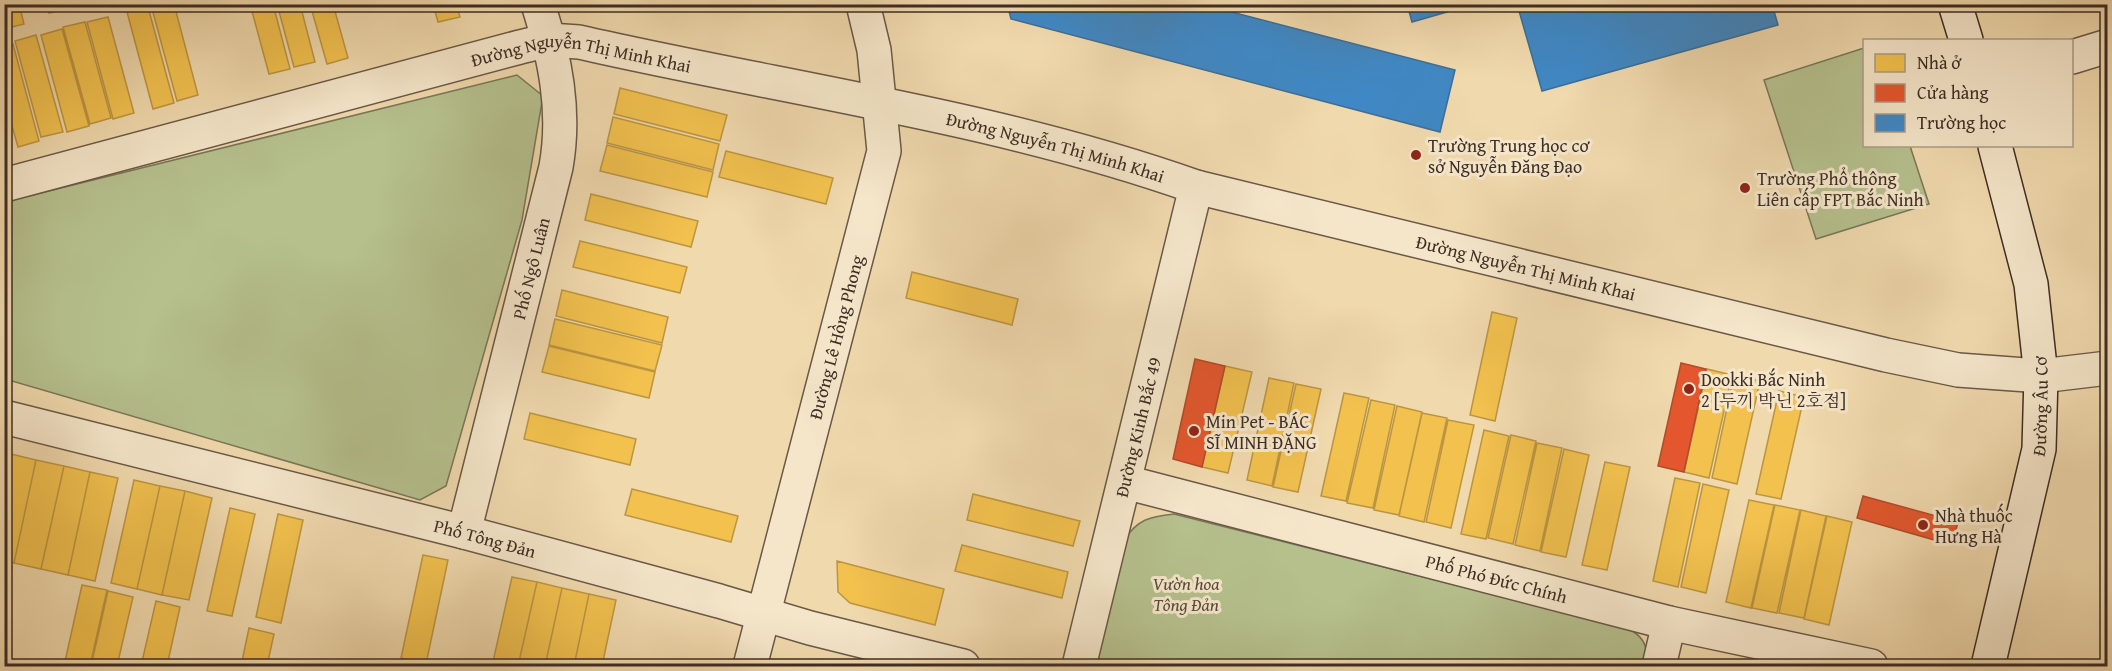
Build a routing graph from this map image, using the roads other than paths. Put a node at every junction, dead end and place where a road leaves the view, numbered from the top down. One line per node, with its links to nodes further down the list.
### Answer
1 (538, 4): 5 (street, Phố Ngô Luân)
2 (863, 4): 8 (street, Đường Lê Hồng Phong)
3 (1955, 4): 4 (street)
4 (1966, 39)
5 (549, 40): 8 (street, Đường Nguyễn Thị Minh Khai); 10 (street, Đường Nguyễn Thị Minh Khai); 16 (street, Phố Ngô Luân)
6 (2108, 46): 7 (street)
7 (2073, 57)
8 (880, 102): 11 (street, Đường Nguyễn Thị Minh Khai); 17 (street, Đường Lê Hồng Phong)
9 (1995, 147): 13 (street, Đường Âu Cơ)
10 (4, 185)
11 (1196, 187): 13 (street, Đường Nguyễn Thị Minh Khai); 15 (street, Đường Kinh Bắc 49)
12 (2108, 368): 13 (street, Đường Nguyễn Thị Minh Khai)
13 (2041, 376): 24 (street, Đường Âu Cơ)
14 (4, 417): 16 (street, Phố Tông Đản)
15 (1125, 482): 18 (street, Phố Phó Đức Chính); 21 (street, Đường Kinh Bắc 49)
16 (464, 532): 17 (street, Phố Tông Đản)
17 (763, 614): 19 (street, Đường Lê Hồng Phong); 20 (street, Phố Tông Đản)
18 (1669, 623): 22 (street); 23 (street, Phố Phó Đức Chính)
19 (750, 666)
20 (963, 666)
21 (1079, 666)
22 (1659, 666)
23 (1871, 666)
24 (1988, 666)

